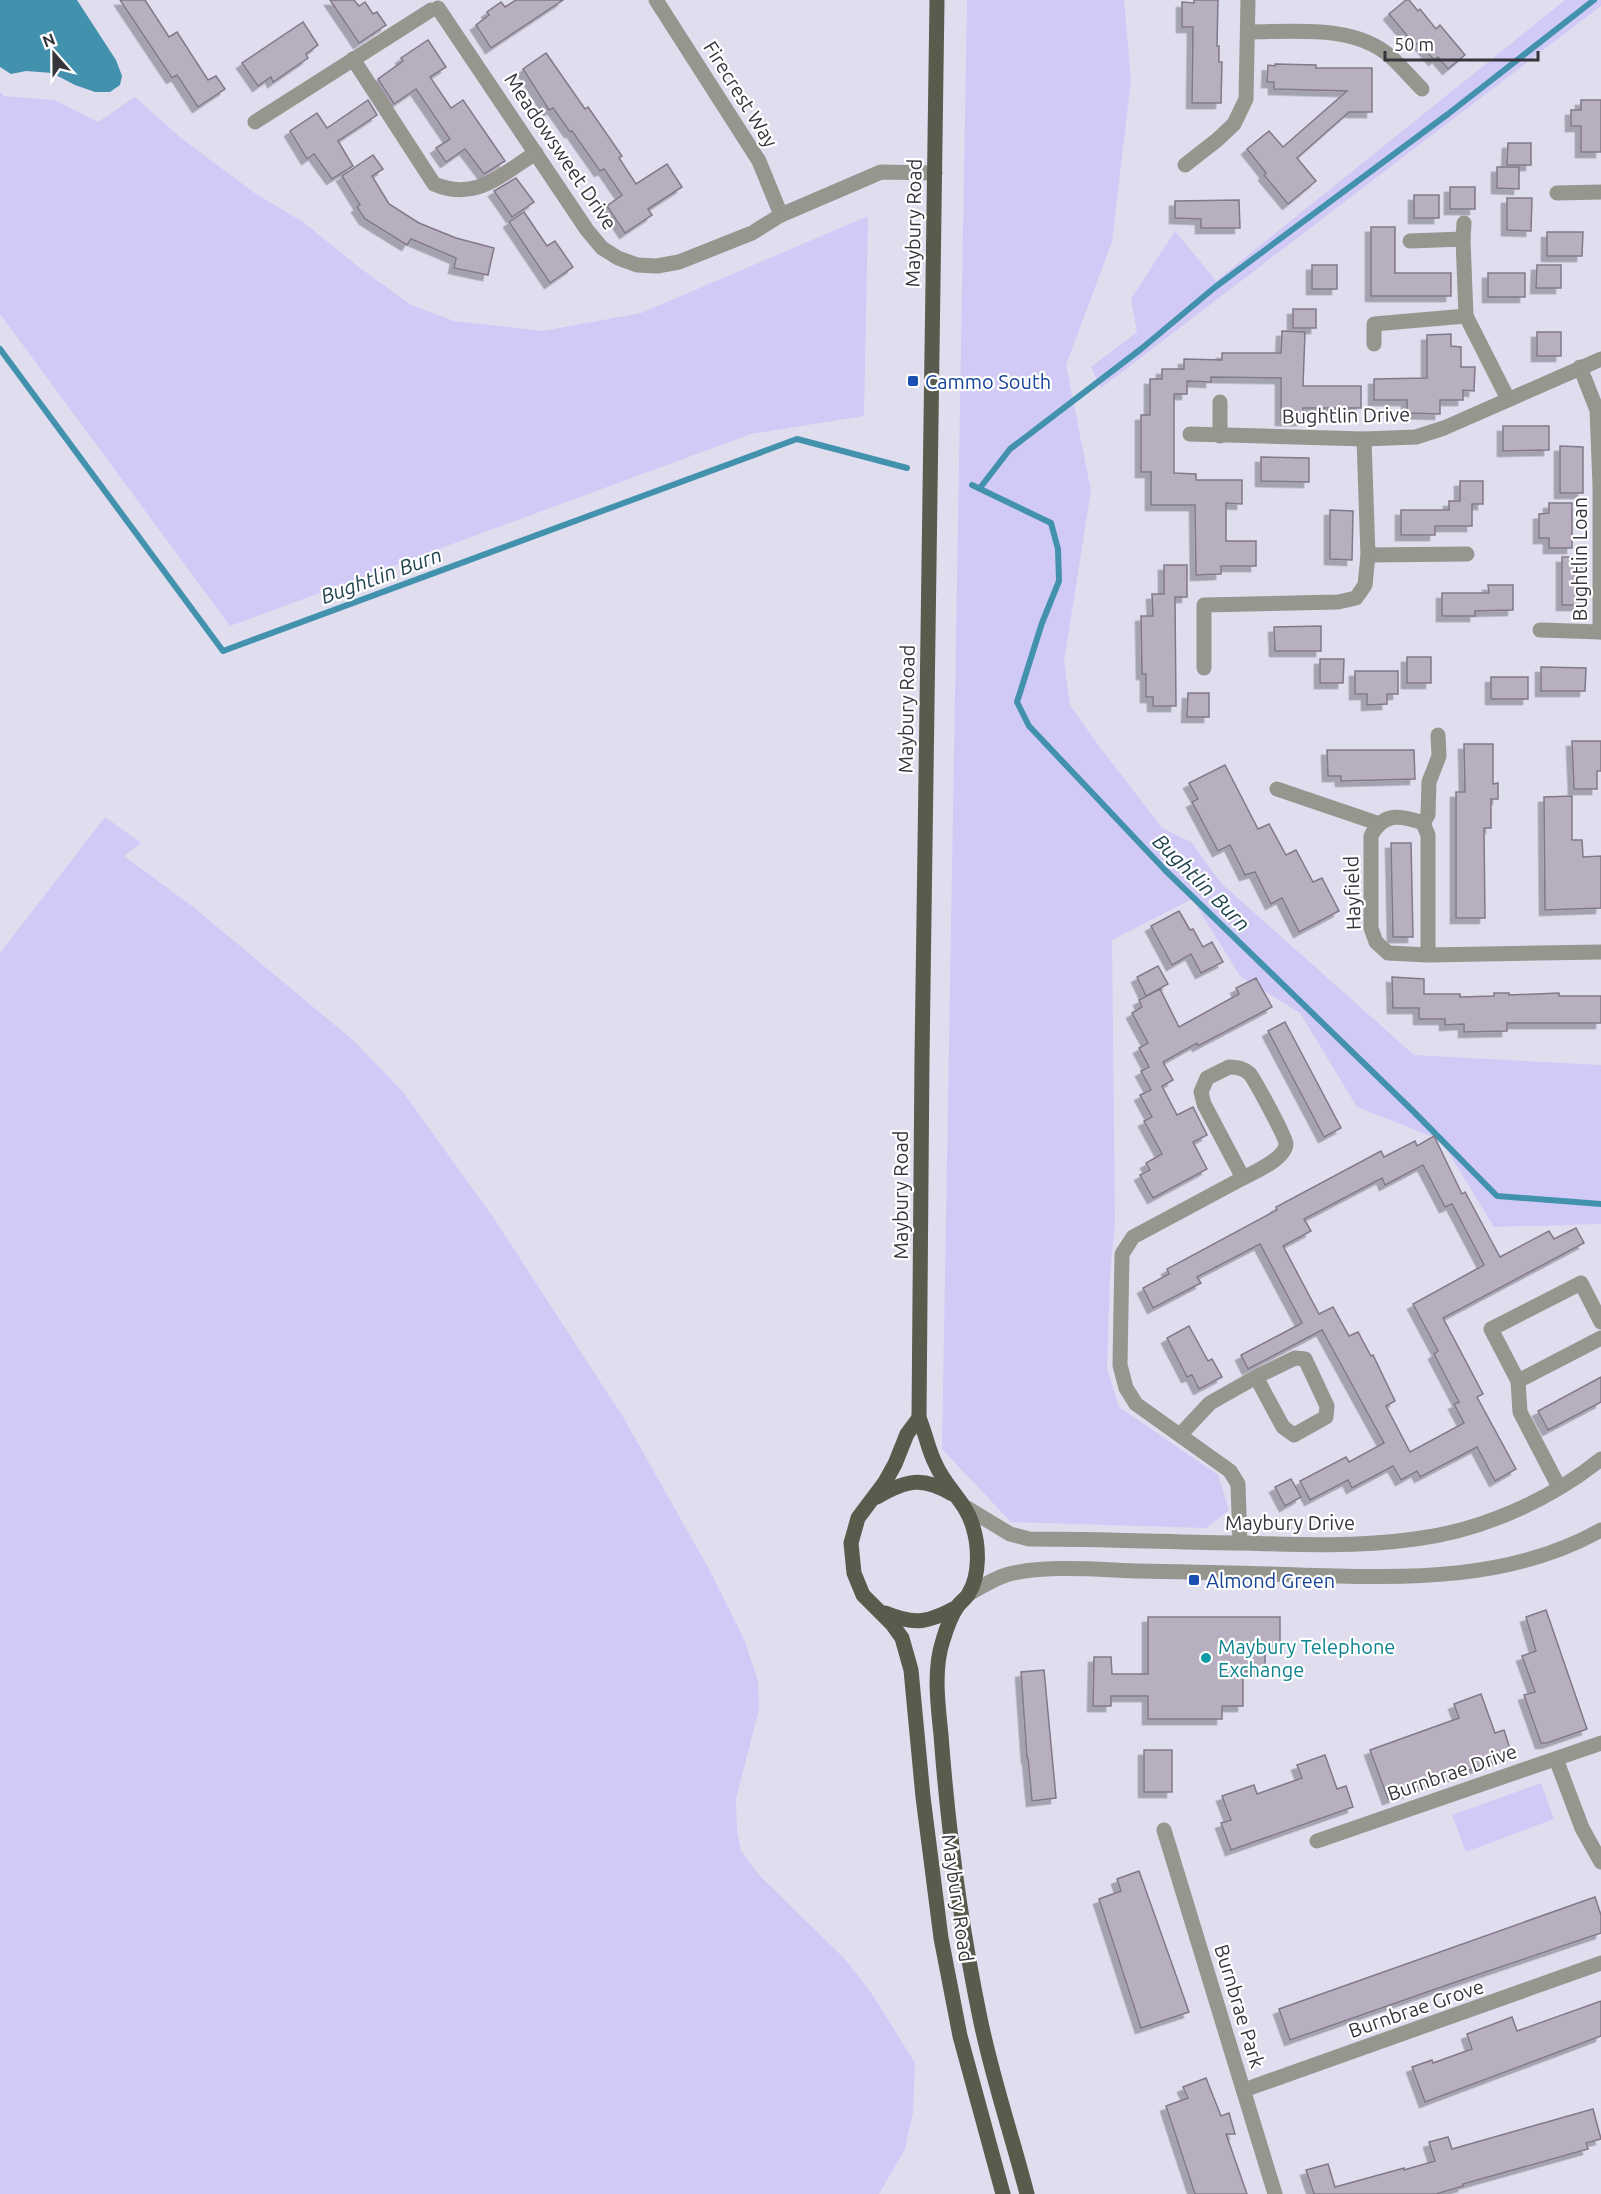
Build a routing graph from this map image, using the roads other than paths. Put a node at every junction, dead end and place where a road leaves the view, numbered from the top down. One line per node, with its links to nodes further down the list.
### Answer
1 (656, 0): 14 (street, Firecrest Way)
2 (937, 0): 11 (main road, Maybury Road)
3 (1248, 0): 5 (street)
4 (435, 5): 6 (street); 9 (street, Meadowsweet Drive)
5 (1248, 32): 7 (street); 10 (street)
6 (353, 59): 8 (street); 9 (street)
7 (1422, 89)
8 (255, 122)
9 (536, 153): 14 (street, Meadowsweet Drive)
10 (1185, 165)
11 (935, 173): 14 (street, Meadowsweet Drive); 44 (main road, Maybury Road)
12 (1557, 192): 13 (street)
13 (1601, 192)
14 (781, 215)
15 (1464, 223): 16 (street)
16 (1463, 239): 17 (street); 18 (street)
17 (1410, 241)
18 (1466, 316): 19 (street); 22 (street)
19 (1374, 344)
20 (1601, 359): 21 (street, Bughtlin Drive)
21 (1580, 367): 22 (street, Bughtlin Drive); 27 (street, Bughtlin Loan)
22 (1508, 399): 26 (street, Bughtlin Drive)
23 (1220, 402): 25 (street)
24 (1190, 434): 25 (street, Bughtlin Drive)
25 (1220, 436): 26 (street, Bughtlin Drive)
26 (1364, 440): 29 (street)
27 (1601, 485): 31 (street, Bughtlin Loan)
28 (1467, 554): 29 (street)
29 (1368, 555): 32 (street)
30 (1540, 630): 31 (street, Bughtlin Loan)
31 (1601, 632)
32 (1204, 668)
33 (1438, 735): 35 (street)
34 (1276, 789): 36 (street)
35 (1423, 823): 36 (street); 38 (street)
36 (1377, 824): 38 (street, Hayfield)
37 (1601, 952): 38 (street, Hayfield)
38 (1428, 955)
39 (1244, 1178): 39 (street); 45 (street)
40 (1601, 1322): 43 (street)
41 (1601, 1338): 43 (street)
42 (1257, 1377): 42 (street); 45 (street)
43 (1518, 1381): 47 (street)
44 (920, 1418): 48 (main road, Maybury Road); 49 (main road, Maybury Road)
45 (1180, 1435): 51 (street)
46 (1601, 1459): 47 (street, Maybury Drive)
47 (1559, 1487): 51 (street, Maybury Drive)
48 (872, 1499): 49 (main road); 54 (main road, Maybury Road)
49 (962, 1503): 51 (street, Maybury Drive); 52 (main road, Maybury Road)
50 (1601, 1530): 52 (street)
51 (1240, 1543)
52 (969, 1594): 53 (main road, Maybury Road)
53 (957, 1607): 54 (main road, Maybury Road); 63 (main road, Maybury Road)
54 (880, 1611): 62 (main road, Maybury Road)
55 (1601, 1743): 56 (street, Burnbrae Drive)
56 (1556, 1759): 58 (street, Burnbrae Drive); 59 (street)
57 (1164, 1830): 61 (street, Burnbrae Park)
58 (1317, 1841)
59 (1601, 1862)
60 (1601, 1963): 61 (street, Burnbrae Grove)
61 (1244, 2090): 64 (street, Burnbrae Park)
62 (1003, 2194)
63 (1027, 2194)
64 (1275, 2194)

